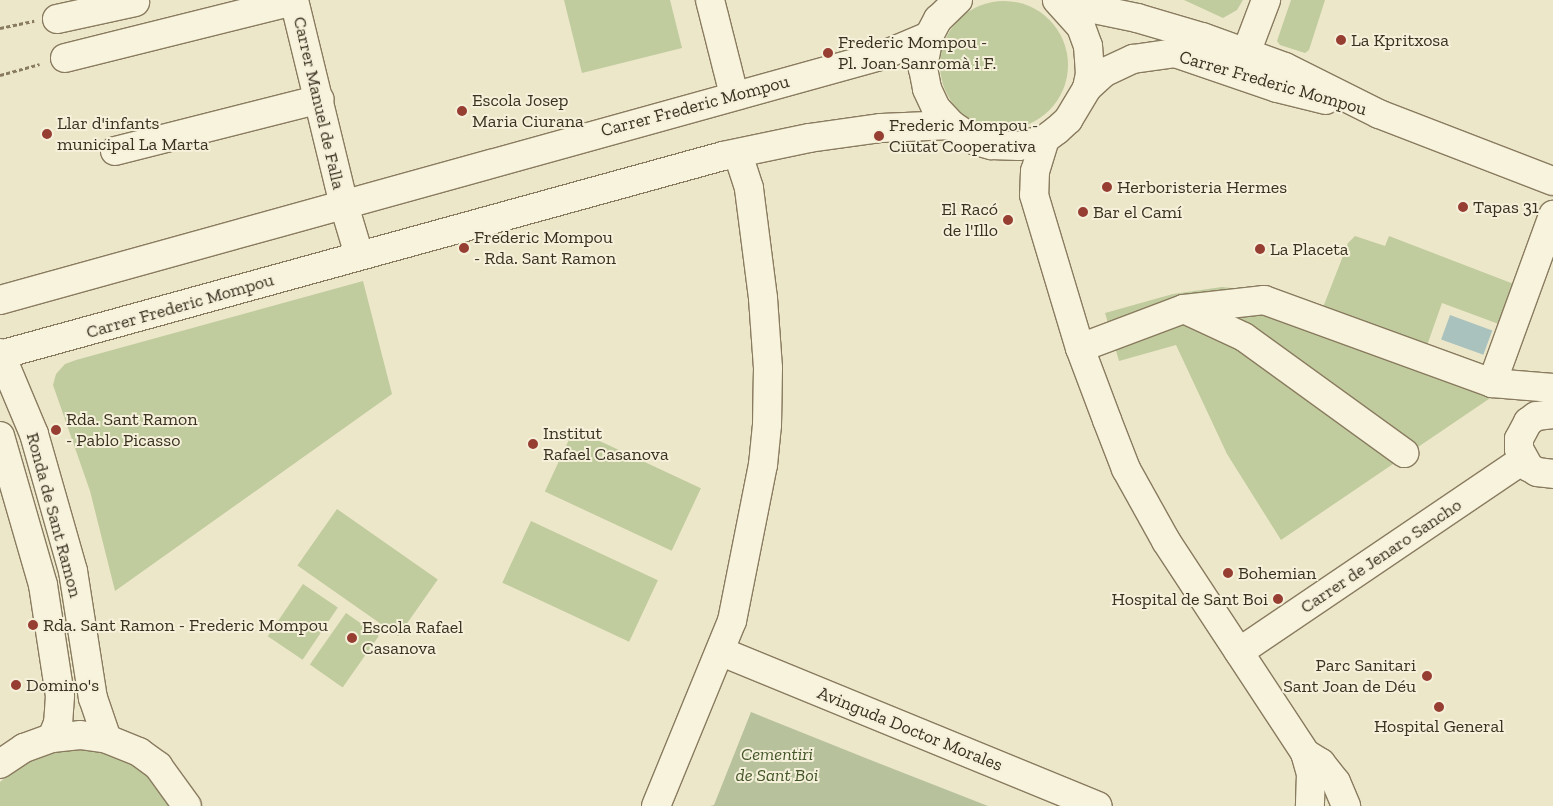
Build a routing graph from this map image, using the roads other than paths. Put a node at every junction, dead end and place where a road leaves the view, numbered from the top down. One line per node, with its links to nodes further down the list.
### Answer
1 (294, 0): 9 (street); 14 (street, Carrer Manuel de Falla)
2 (710, 0): 13 (street)
3 (958, 0): 8 (street)
4 (1266, 0): 10 (street)
5 (134, 1): 7 (street); 9 (street)
6 (1059, 1): 10 (street, Carrer Frederic Mompou); 12 (street)
7 (57, 19)
8 (929, 36): 13 (street, Carrer Frederic Mompou); 16 (street)
9 (142, 38): 11 (street)
10 (1246, 53): 15 (street, Carrer Frederic Mompou)
11 (54, 61)
12 (1087, 88): 15 (street, Carrer Frederic Mompou); 17 (street)
13 (734, 95): 23 (street, Carrer Frederic Mompou)
14 (320, 99): 19 (street); 23 (street, Carrer Manuel de Falla)
15 (1379, 114): 21 (street, Carrer Frederic Mompou)
16 (952, 125): 18 (street); 20 (street, Carrer Frederic Mompou)
17 (1045, 139): 18 (street); 22 (street)
18 (1000, 146): 22 (street)
19 (114, 151)
20 (738, 154): 25 (street, Carrer Frederic Mompou); 37 (street)
21 (1553, 181)
22 (1034, 195): 28 (street)
23 (344, 206): 25 (street); 26 (street, Carrer Frederic Mompou)
24 (1553, 215): 30 (street)
25 (359, 255): 29 (street, Carrer Frederic Mompou)
26 (0, 300)
27 (1184, 309): 28 (street); 30 (street); 34 (street)
28 (1080, 348): 38 (street)
29 (0, 354): 40 (street, Ronda de Sant Ramon)
30 (1492, 383): 31 (street)
31 (1553, 388)
32 (1553, 414): 35 (street)
33 (0, 436): 39 (street, Ronda de Sant Ramon)
34 (1404, 453)
35 (1524, 460): 36 (street); 38 (street, Carrer de Jenaro Sancho)
36 (1553, 474)
37 (722, 652): 44 (street); 45 (street, Avinguda Doctor Morales)
38 (1239, 652): 41 (street)
39 (52, 738): 40 (street); 42 (street)
40 (107, 739): 43 (street)
41 (1305, 753): 46 (street); 47 (street)
42 (0, 764)
43 (187, 806)
44 (656, 806)
45 (1098, 806)
46 (1310, 806)
47 (1346, 806)

